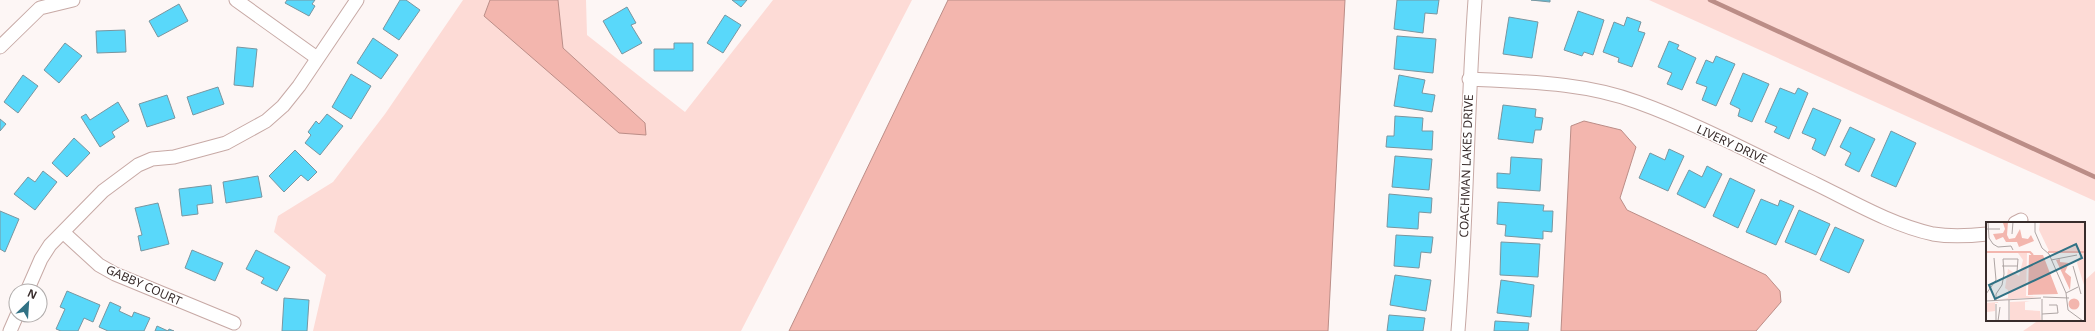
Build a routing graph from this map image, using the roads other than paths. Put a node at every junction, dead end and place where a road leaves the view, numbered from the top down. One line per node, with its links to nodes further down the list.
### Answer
1 (73, 0): 5 (street)
2 (236, 0): 7 (street)
3 (357, 0): 7 (street)
4 (1475, 0): 8 (street, COACHMAN LAKES DRIVE)
5 (37, 4): 6 (street)
6 (0, 47)
7 (317, 58): 9 (street)
8 (1469, 78): 10 (street, LIVERY DRIVE); 13 (street, COACHMAN LAKES DRIVE)
9 (64, 233): 11 (street); 12 (street, GABBY COURT)
10 (1986, 234)
11 (30, 283)
12 (234, 323)
13 (1458, 331)

